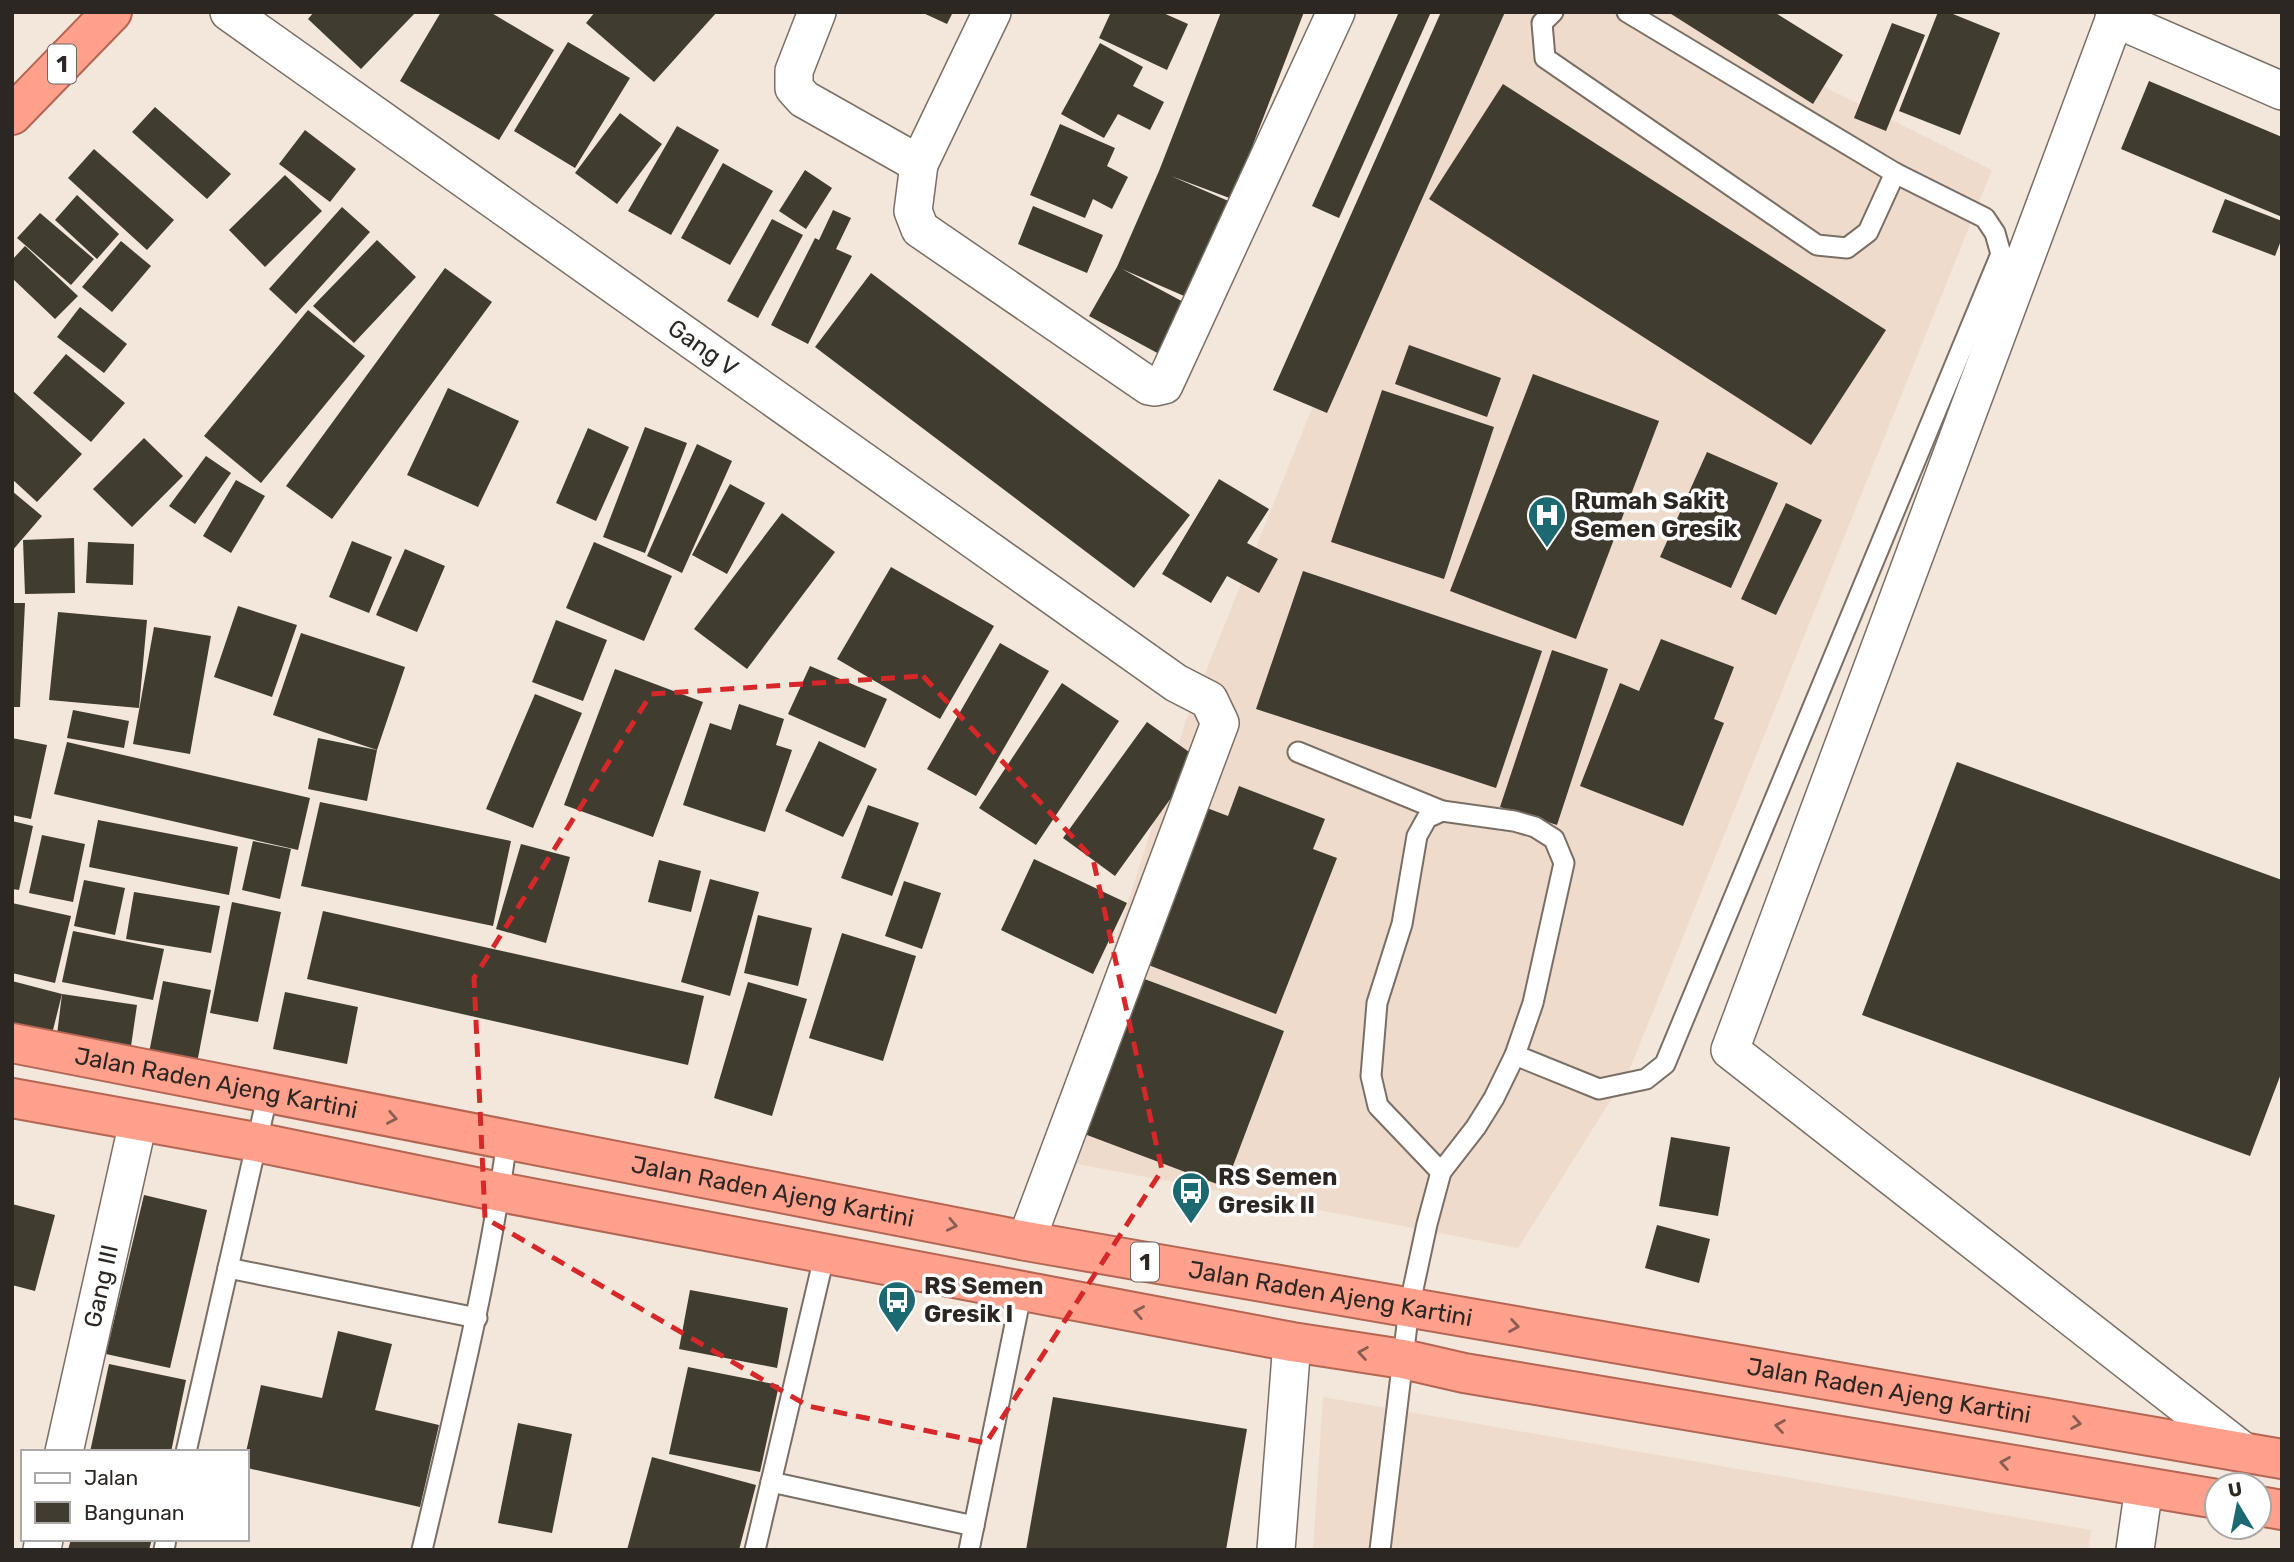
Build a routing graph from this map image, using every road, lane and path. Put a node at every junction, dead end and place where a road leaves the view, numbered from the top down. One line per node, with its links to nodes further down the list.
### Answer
1 (112, 12): 10 (highway, 1)
2 (229, 12): 25 (street, Gang V)
3 (817, 12): 11 (street)
4 (992, 12): 11 (street)
5 (1336, 12): 11 (street)
6 (1553, 12): 12 (lane)
7 (1627, 12): 12 (lane)
8 (2115, 15): 9 (street); 36 (street)
9 (2282, 91)
10 (12, 115)
11 (919, 164)
12 (1895, 173): 16 (lane)
13 (1298, 752): 14 (lane)
14 (1442, 811): 16 (lane); 22 (lane)
15 (12, 1043): 17 (highway, Jalan Raden Ajeng Kartini / 1)
16 (1515, 1055): 22 (lane)
17 (268, 1094): 20 (highway, Jalan Raden Ajeng Kartini / 1, one-way to 20); 21 (lane)
18 (12, 1098): 19 (highway, Jalan Raden Ajeng Kartini / 1)
19 (138, 1122): 21 (highway, Jalan Raden Ajeng Kartini / 1); 34 (street, Gang III)
20 (507, 1141): 23 (lane); 24 (highway, Jalan Raden Ajeng Kartini / 1)
21 (256, 1142): 23 (highway, Jalan Raden Ajeng Kartini / 1); 28 (lane)
22 (1441, 1172): 30 (lane)
23 (500, 1192): 26 (highway, Jalan Raden Ajeng Kartini / 1); 31 (lane)
24 (776, 1192): 25 (highway, Jalan Raden Ajeng Kartini / 1, one-way to 25); 26 (highway)
25 (1026, 1241): 30 (highway, Jalan Raden Ajeng Kartini / 1)
26 (766, 1242): 27 (highway, Jalan Raden Ajeng Kartini / 1)
27 (825, 1253): 29 (highway, Jalan Raden Ajeng Kartini / 1); 38 (lane)
28 (228, 1268): 31 (lane); 35 (lane)
29 (1022, 1290): 32 (highway, Jalan Raden Ajeng Kartini / 1, one-way to 29); 41 (lane)
30 (1409, 1308): 33 (lane); 36 (highway, Jalan Raden Ajeng Kartini / 1, one-way to 36)
31 (477, 1318): 42 (lane)
32 (1292, 1342): 33 (highway, Jalan Raden Ajeng Kartini / 1, one-way to 32); 45 (street)
33 (1403, 1359): 39 (highway, Jalan Raden Ajeng Kartini / 1, one-way to 33); 46 (lane)
34 (64, 1450)
35 (186, 1450)
36 (2244, 1452): 37 (highway, Jalan Raden Ajeng Kartini / 1)
37 (2282, 1459)
38 (771, 1482): 41 (lane); 43 (lane)
39 (2144, 1487): 40 (highway, Jalan Raden Ajeng Kartini / 1); 47 (street)
40 (2203, 1497)
41 (974, 1526): 44 (lane)
42 (422, 1550)
43 (755, 1550)
44 (969, 1550)
45 (1276, 1550)
46 (1381, 1550)
47 (2135, 1550)

